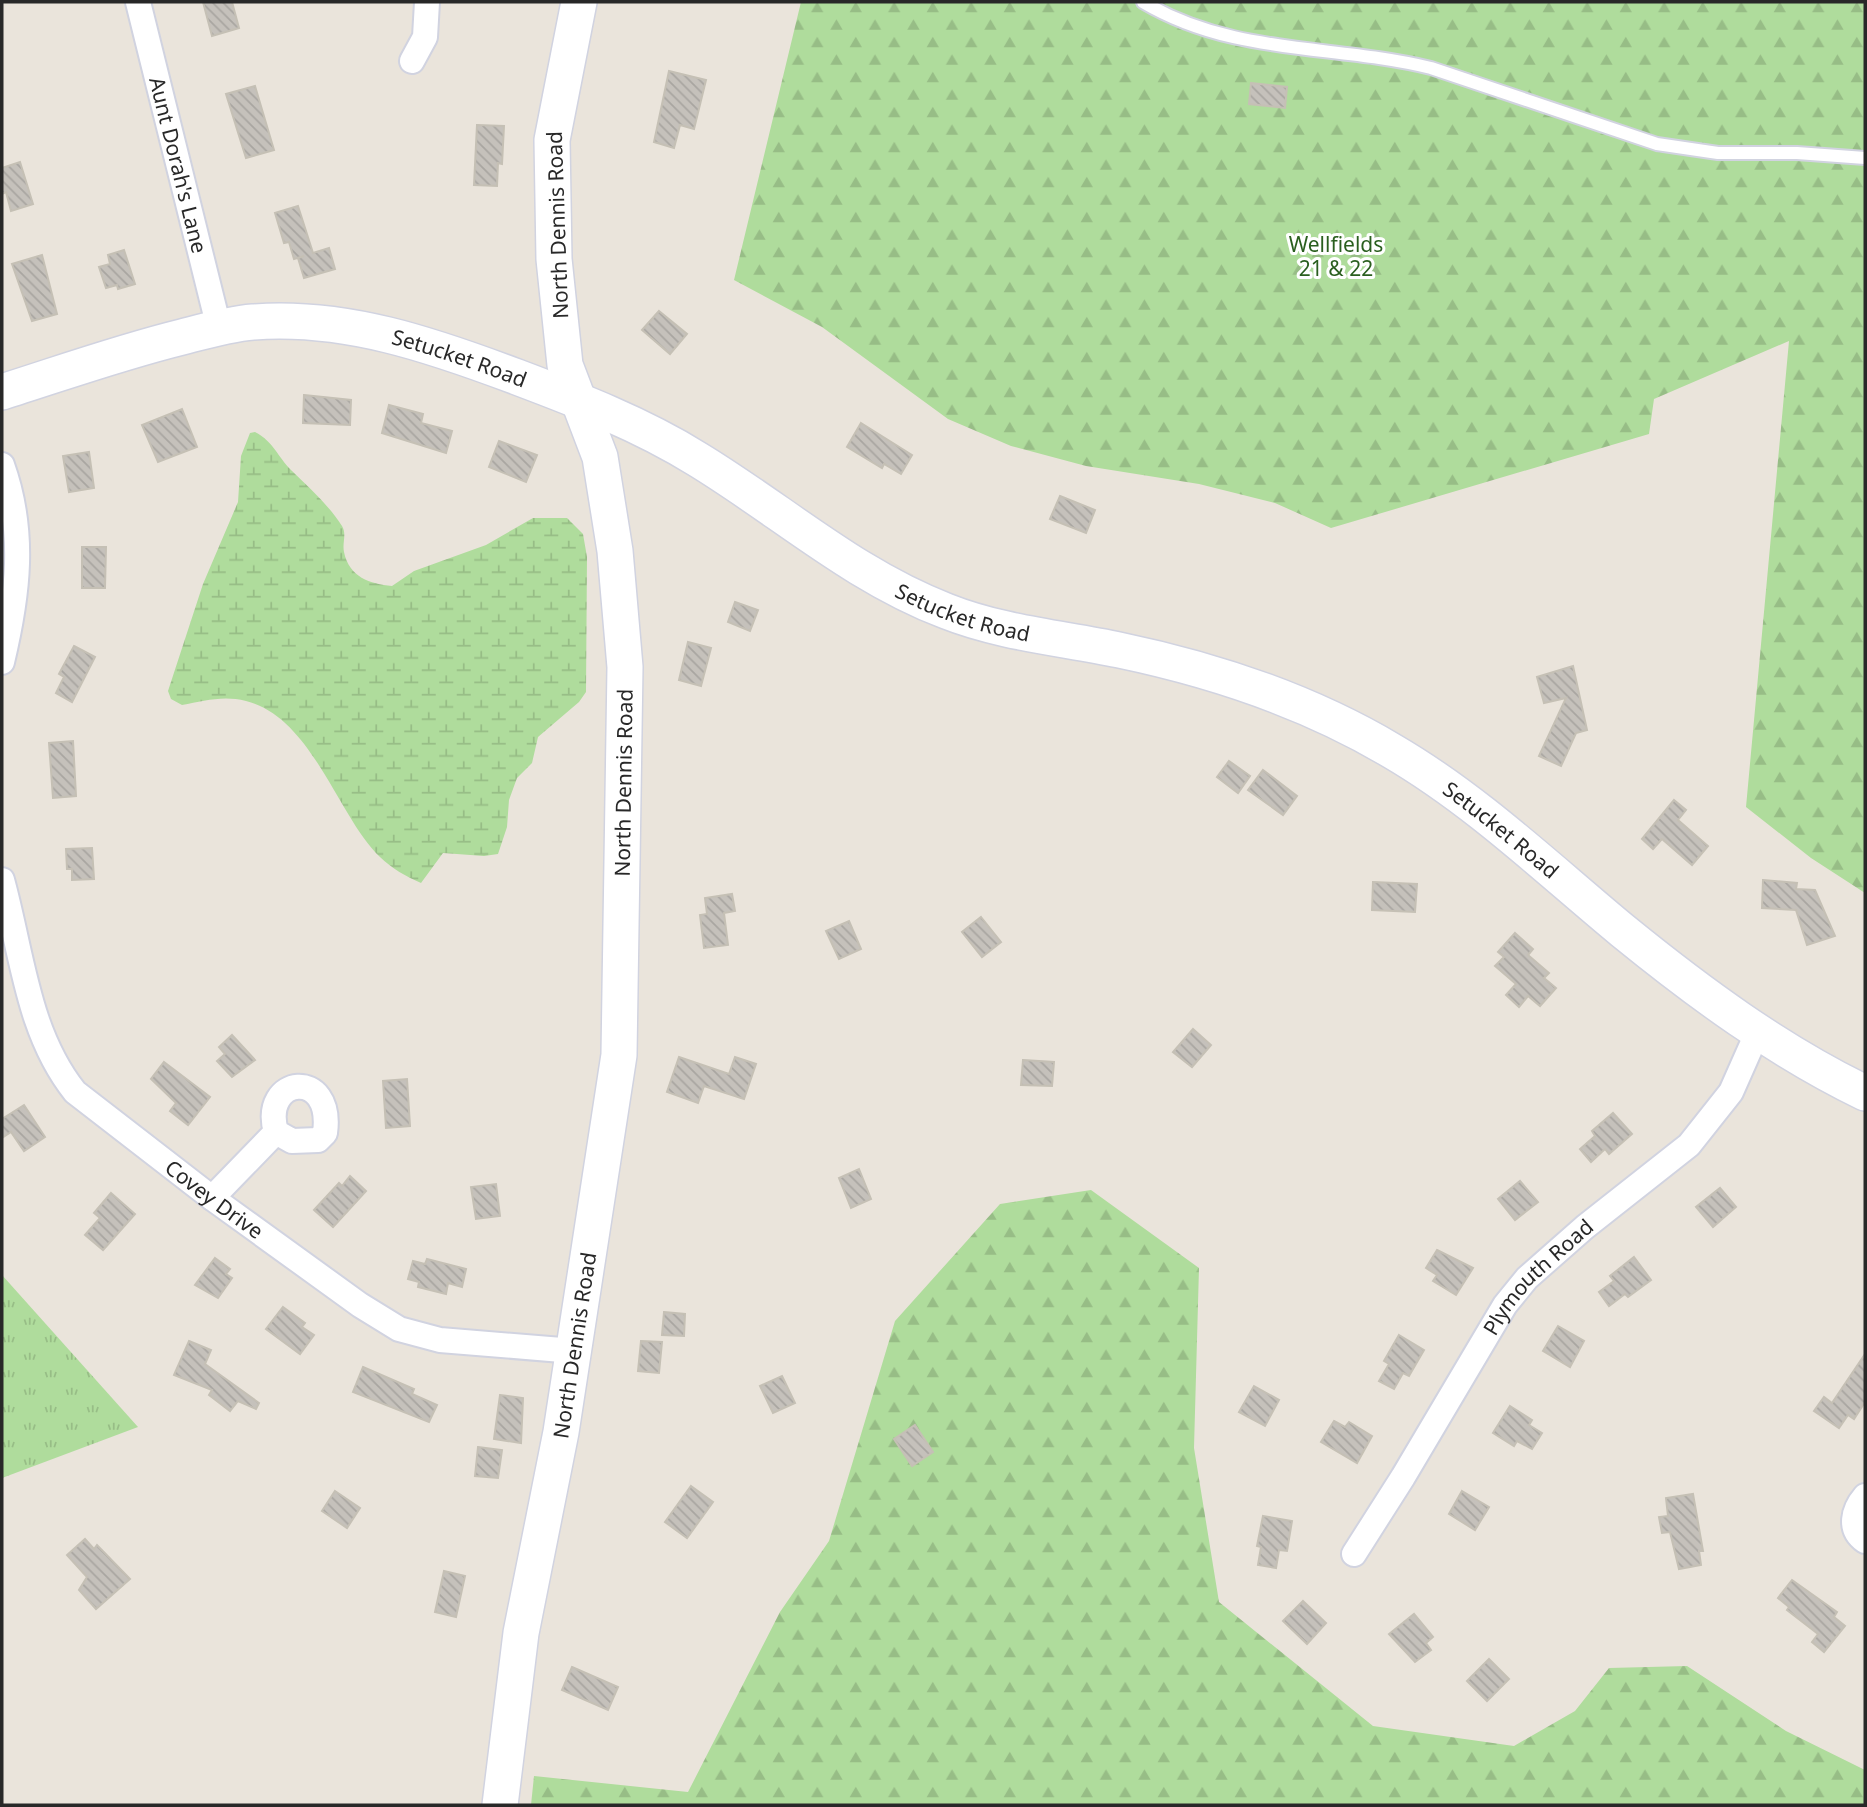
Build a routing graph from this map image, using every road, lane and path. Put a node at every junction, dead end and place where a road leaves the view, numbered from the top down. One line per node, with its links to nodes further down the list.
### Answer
1 (138, 2): 7 (street, Aunt Dorah's Lane)
2 (427, 2): 5 (street)
3 (579, 2): 9 (main road, North Dennis Road)
4 (1143, 2): 6 (lane)
5 (412, 61)
6 (1865, 158)
7 (219, 328): 8 (main road, Setucket Road); 9 (main road, Setucket Road)
8 (2, 392)
9 (575, 398): 13 (main road, Setucket Road); 17 (main road, North Dennis Road)
10 (2, 465): 11 (street)
11 (2, 662)
12 (2, 880): 16 (street, Covey Drive)
13 (1758, 1031): 14 (main road, Setucket Road); 20 (street, Plymouth Road)
14 (1865, 1094)
15 (276, 1132): 16 (street)
16 (212, 1198): 17 (street, Covey Drive)
17 (574, 1351): 21 (main road, North Dennis Road)
18 (1865, 1496): 19 (street)
19 (1865, 1541)
20 (1354, 1553)
21 (500, 1805)

